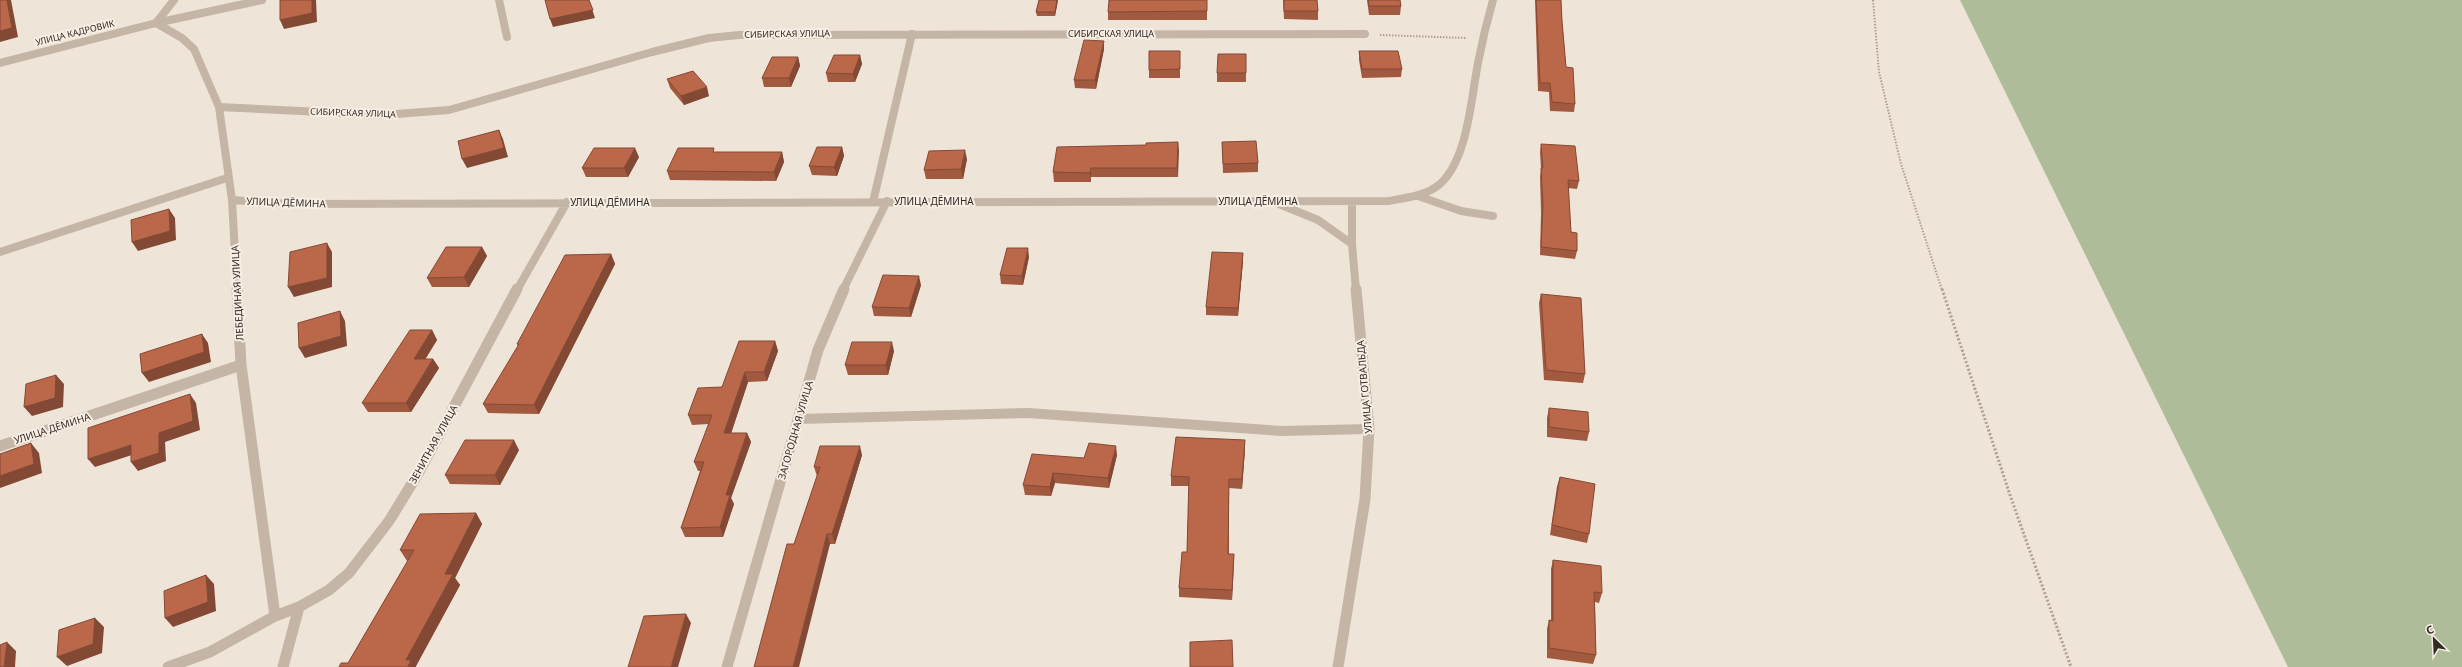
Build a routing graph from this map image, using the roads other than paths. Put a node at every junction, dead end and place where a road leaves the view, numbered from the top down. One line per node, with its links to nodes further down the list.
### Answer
1 (174, 0): 5 (street)
2 (262, 0): 5 (street, УЛИЦА КАДРОВИК)
3 (499, 0): 8 (lane)
4 (1493, 0): 12 (street, УЛИЦА ДЁМИНА)
5 (156, 23): 9 (street, УЛИЦА КАДРОВИК); 10 (street, ЛЕБЕДИНАЯ УЛИЦА)
6 (912, 34): 7 (street, СИБИРСКАЯ УЛИЦА); 10 (street, СИБИРСКАЯ УЛИЦА); 16 (lane)
7 (1366, 34)
8 (508, 37)
9 (0, 63)
10 (219, 107): 11 (street, ЛЕБЕДИНАЯ УЛИЦА)
11 (227, 178): 13 (street, ЛЕБЕДИНАЯ УЛИЦА); 21 (street)
12 (1418, 196): 18 (street, УЛИЦА ДЁМИНА); 19 (lane)
13 (232, 200): 15 (street, УЛИЦА ДЁМИНА); 22 (street, ЛЕБЕДИНАЯ УЛИЦА)
14 (1269, 201): 17 (street, УЛИЦА ДЁМИНА); 18 (street, УЛИЦА ДЁМИНА); 20 (street)
15 (567, 202): 16 (street, УЛИЦА ДЁМИНА); 26 (street, ЗЕНИТНАЯ УЛИЦА)
16 (873, 202): 17 (street, УЛИЦА ДЁМИНА)
17 (887, 202): 23 (street, ЗАГОРОДНАЯ УЛИЦА)
18 (1352, 202): 20 (street, УЛИЦА ГОТВАЛЬДА)
19 (1493, 216)
20 (1352, 244): 24 (street, УЛИЦА ГОТВАЛЬДА)
21 (0, 252)
22 (241, 365): 25 (street, УЛИЦА ДЁМИНА); 27 (street, ЛЕБЕДИНАЯ УЛИЦА)
23 (798, 419): 24 (lane); 30 (street, ЗАГОРОДНАЯ УЛИЦА)
24 (1369, 429): 31 (street, УЛИЦА ГОТВАЛЬДА)
25 (0, 446)
26 (299, 608): 27 (street, ЗЕНИТНАЯ УЛИЦА); 29 (street)
27 (275, 616): 28 (street, ЗЕНИТНАЯ УЛИЦА)
28 (168, 667)
29 (283, 667)
30 (727, 667)
31 (1338, 667)

